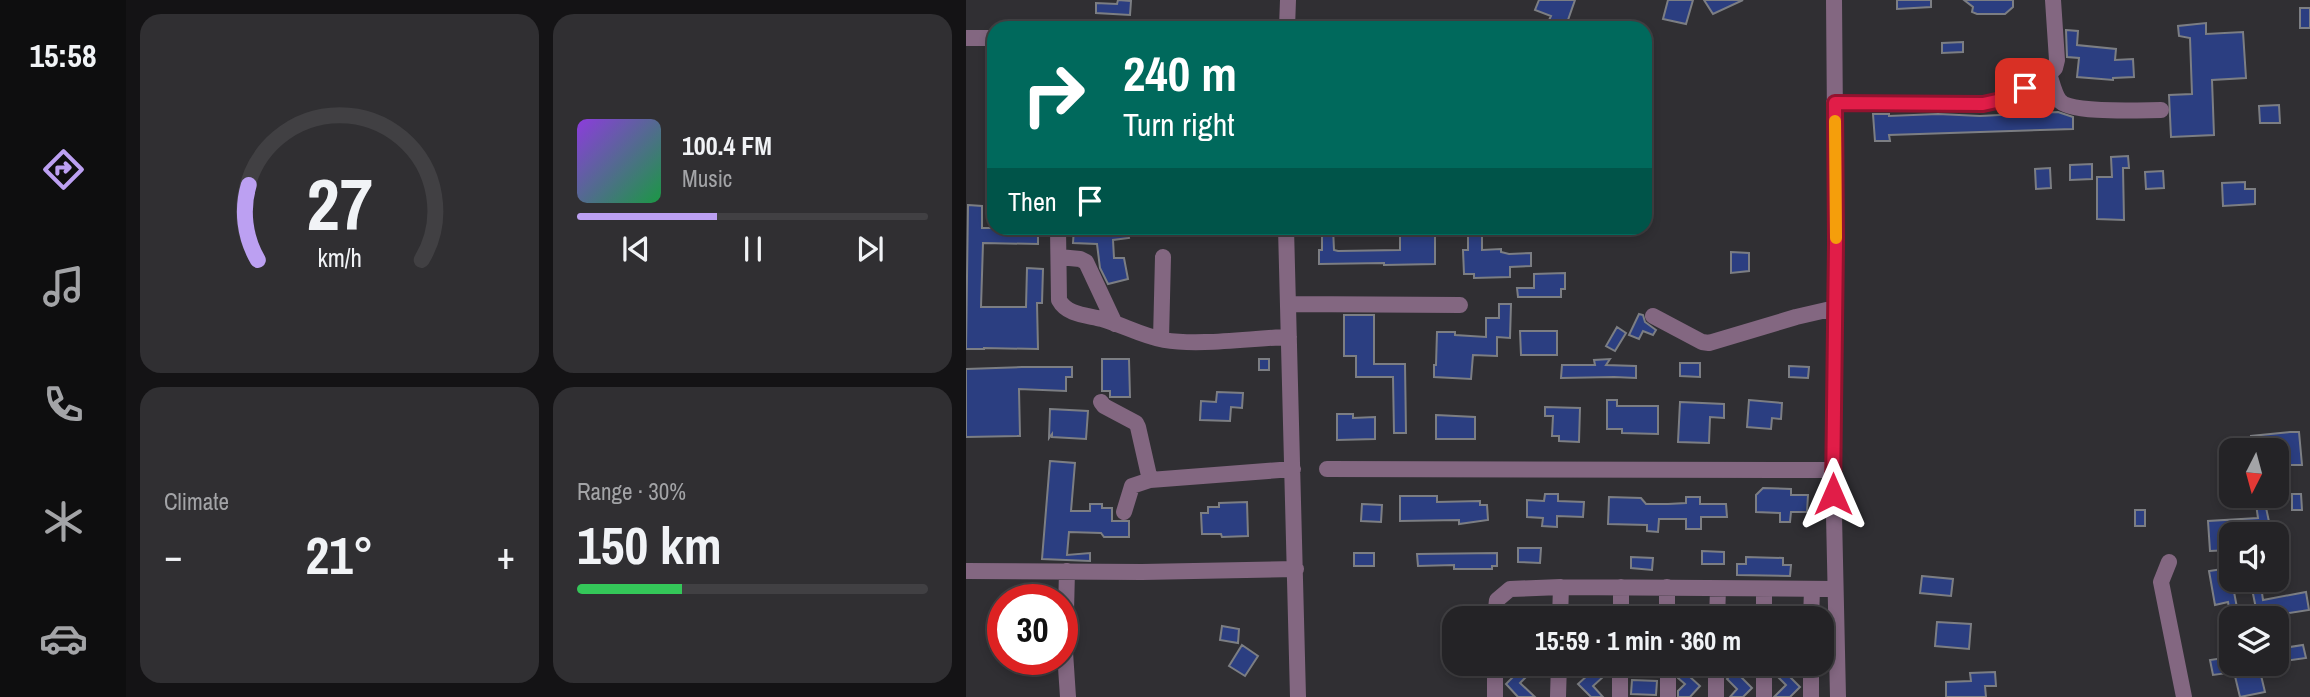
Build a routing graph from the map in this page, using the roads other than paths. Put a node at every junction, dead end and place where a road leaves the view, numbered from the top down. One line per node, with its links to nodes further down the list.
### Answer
1 (1288, 0): 4 (street)
2 (1834, 0): 8 (street)
3 (2053, 0): 7 (street)
4 (1287, 21)
5 (966, 38): 6 (street)
6 (987, 38)
7 (2049, 74): 8 (street); 9 (street)
8 (1835, 103): 16 (street)
9 (2161, 110)
10 (1058, 235): 12 (street)
11 (1286, 235): 14 (street)
12 (1059, 257): 18 (street); 18 (street)
13 (1163, 257): 20 (street)
14 (1288, 304): 15 (street); 19 (street)
15 (1460, 305)
16 (1835, 308): 17 (street); 24 (street)
17 (1653, 316)
18 (1115, 324): 20 (street)
19 (1289, 337): 20 (street); 23 (street)
20 (1161, 339)
21 (1101, 402): 25 (street)
22 (1327, 468): 24 (street)
23 (1293, 469): 25 (street); 28 (street)
24 (1833, 470): 35 (street)
25 (1150, 480): 26 (street)
26 (1124, 512)
27 (2169, 562): 62 (street)
28 (1296, 569): 30 (street); 53 (street)
29 (966, 571): 30 (street)
30 (1067, 572): 52 (street)
31 (1561, 587): 32 (street); 38 (street); 39 (street)
32 (1621, 587): 33 (street); 40 (street)
33 (1667, 587): 34 (street); 41 (street)
34 (1718, 589): 36 (street); 42 (street)
35 (1835, 589): 37 (street); 61 (street)
36 (1763, 590): 37 (street); 43 (street)
37 (1812, 590): 44 (street)
38 (1496, 606)
39 (1560, 606)
40 (1621, 606)
41 (1668, 606)
42 (1717, 606)
43 (1764, 606)
44 (1811, 606)
45 (1495, 676): 54 (street)
46 (1559, 676): 55 (street)
47 (1620, 676): 56 (street)
48 (1668, 676): 57 (street)
49 (1716, 676): 58 (street)
50 (1764, 676): 59 (street)
51 (1811, 676): 60 (street)
52 (1068, 697)
53 (1298, 697)
54 (1495, 697)
55 (1558, 697)
56 (1620, 697)
57 (1668, 697)
58 (1716, 697)
59 (1764, 697)
60 (1811, 697)
61 (1838, 697)
62 (2185, 697)

